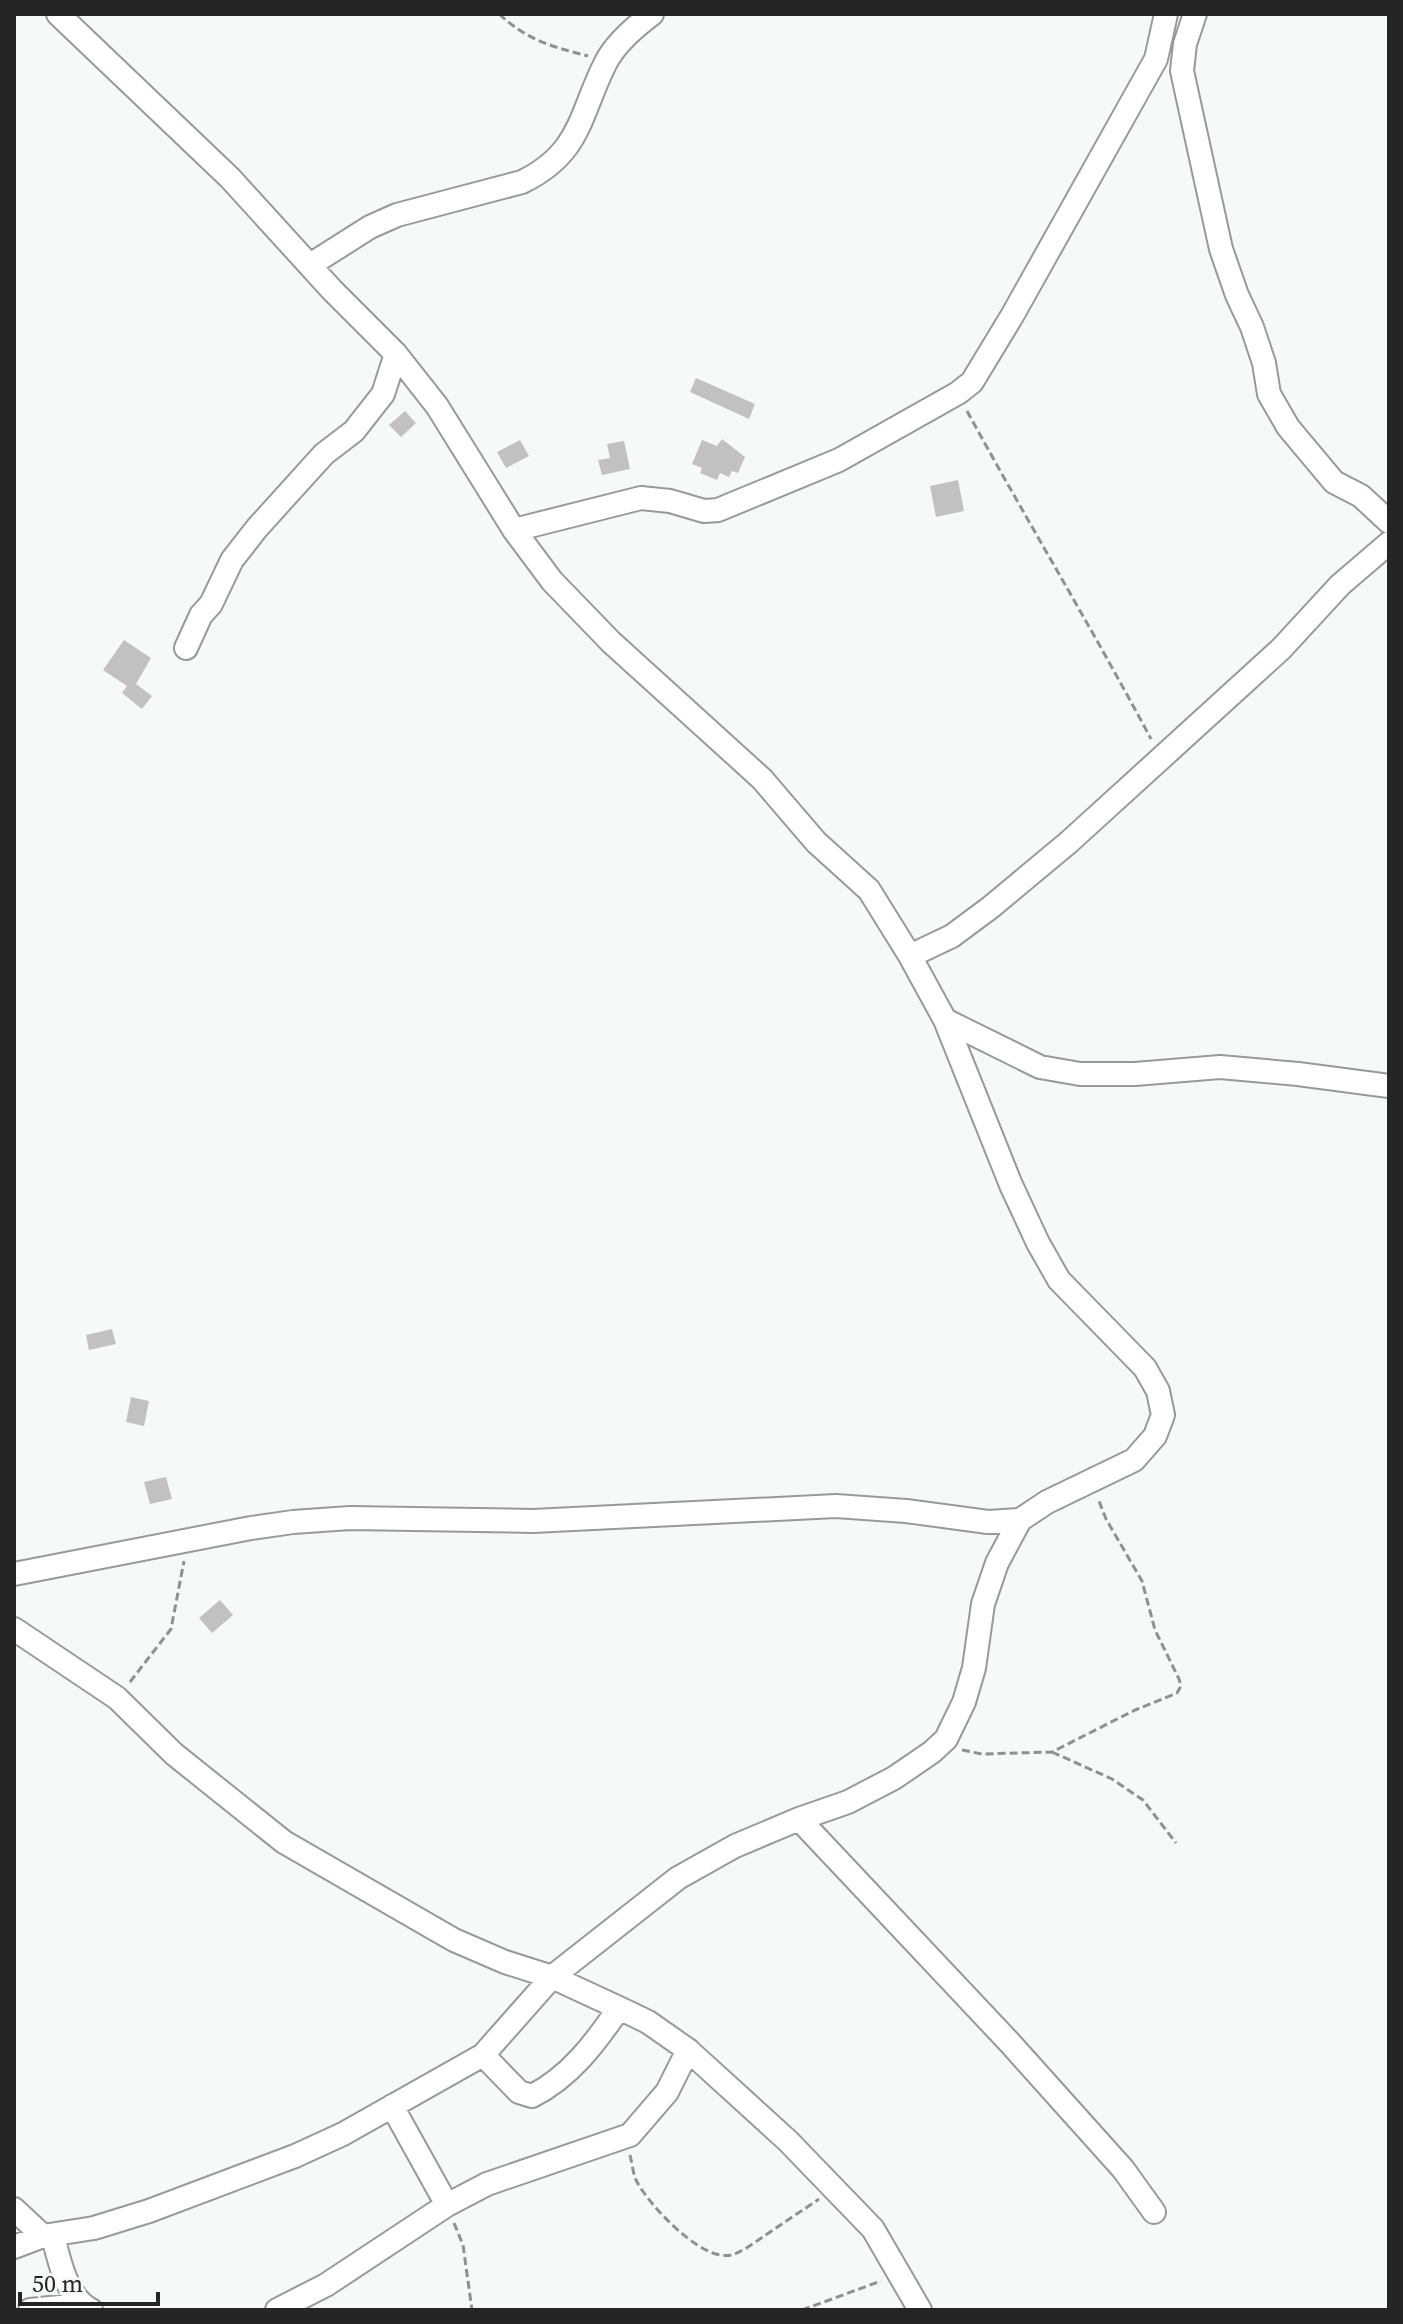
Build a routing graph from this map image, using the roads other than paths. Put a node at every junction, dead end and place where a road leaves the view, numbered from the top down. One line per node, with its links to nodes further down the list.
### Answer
1 (58, 14): 5 (street)
2 (652, 14): 5 (street)
3 (1166, 14): 8 (street)
4 (1195, 14): 7 (street)
5 (310, 265): 6 (street)
6 (396, 354): 8 (street); 10 (street)
7 (1389, 522)
8 (514, 530): 11 (street)
9 (1389, 543): 11 (street)
10 (186, 648)
11 (910, 956): 12 (street)
12 (945, 1020): 13 (street); 14 (street)
13 (1389, 1086)
14 (1020, 1520): 15 (street); 17 (street)
15 (14, 1574)
16 (14, 1629): 18 (street)
17 (799, 1819): 18 (street); 25 (street)
18 (552, 1977): 19 (street); 21 (street)
19 (619, 2008): 20 (street); 21 (street)
20 (688, 2050): 23 (street); 31 (street)
21 (483, 2055): 22 (street)
22 (392, 2106): 23 (street); 26 (street)
23 (447, 2205): 29 (street)
24 (14, 2209): 26 (street)
25 (1154, 2212)
26 (48, 2236): 27 (street); 28 (street)
27 (14, 2247)
28 (86, 2307): 30 (street)
29 (285, 2309)
30 (30, 2310)
31 (920, 2310)

